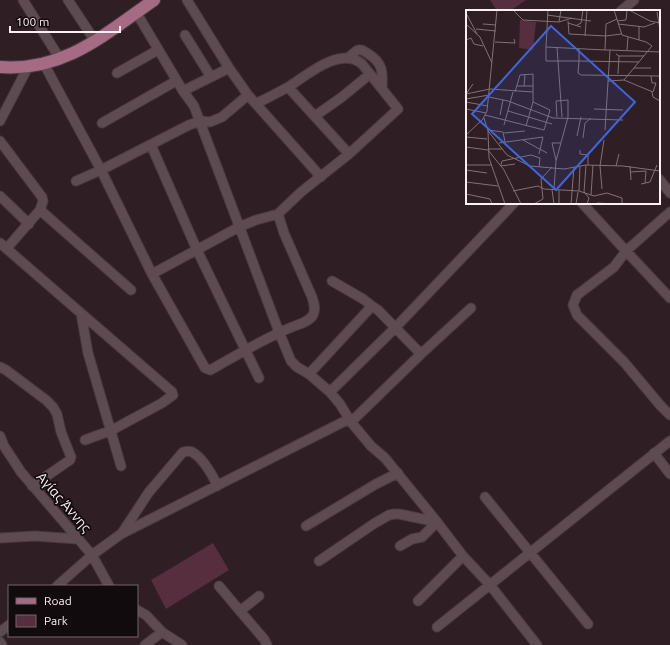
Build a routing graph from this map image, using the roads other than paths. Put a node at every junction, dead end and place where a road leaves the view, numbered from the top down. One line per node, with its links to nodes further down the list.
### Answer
1 (23, 0): 12 (street)
2 (68, 0): 9 (street)
3 (187, 0): 16 (street)
4 (634, 0): 6 (street)
5 (148, 1): 7 (main road)
6 (622, 10)
7 (136, 12): 9 (main road); 10 (street)
8 (185, 36): 19 (street)
9 (94, 41): 12 (main road)
10 (158, 50): 17 (street); 20 (street)
11 (348, 58): 18 (street); 21 (street); 22 (street)
12 (60, 59): 13 (main road)
13 (44, 64): 15 (main road); 33 (street)
14 (0, 67): 15 (main road)
15 (28, 67): 27 (street)
16 (230, 68): 19 (street); 24 (street)
17 (117, 73)
18 (370, 74): 22 (street); 26 (street)
19 (211, 77): 23 (street)
20 (176, 81): 23 (street); 29 (street)
21 (288, 87): 25 (street); 26 (street)
22 (382, 89): 32 (street)
23 (183, 91): 28 (street)
24 (248, 95): 25 (street); 28 (street)
25 (257, 104): 34 (street)
26 (315, 116): 32 (street)
27 (0, 121)
28 (200, 121): 31 (street); 45 (street)
29 (102, 123)
30 (0, 141): 41 (street)
31 (151, 145): 33 (street); 47 (street)
32 (349, 154): 34 (street)
33 (101, 170): 36 (street); 49 (street)
34 (321, 177): 43 (street)
35 (660, 180): 37 (street)
36 (76, 181)
37 (670, 193)
38 (0, 196): 44 (street)
39 (513, 204): 56 (street)
40 (583, 204): 48 (street)
41 (40, 210): 44 (street); 51 (street)
42 (670, 212): 48 (street)
43 (278, 214): 45 (street); 57 (street)
44 (29, 224): 46 (street)
45 (239, 227): 47 (street); 57 (street)
46 (3, 245): 55 (street)
47 (197, 250): 49 (street); 58 (street)
48 (626, 251): 52 (street); 64 (street)
49 (152, 274): 58 (street)
50 (332, 281): 53 (street)
51 (131, 290)
52 (670, 298)
53 (372, 306): 56 (street); 61 (street)
54 (471, 308): 59 (street)
55 (80, 313): 66 (street); 66 (street)
56 (395, 328): 59 (street); 63 (street)
57 (279, 332): 58 (street); 61 (street)
58 (246, 349): 62 (street)
59 (421, 354): 65 (street)
60 (0, 367): 74 (street)
61 (309, 374): 63 (street)
62 (260, 378)
63 (330, 392): 65 (street)
64 (670, 415)
65 (350, 420): 72 (street); 75 (street)
66 (112, 430): 68 (street); 71 (street)
67 (0, 436): 74 (street, Αγίας Άννης)
68 (85, 440)
69 (670, 441): 70 (street)
70 (654, 453): 73 (street); 83 (street)
71 (121, 466)
72 (398, 473): 77 (street); 78 (street)
73 (670, 474)
74 (32, 486): 81 (street, Αγίας Άννης)
75 (216, 486): 79 (street); 79 (street)
76 (484, 497): 83 (street)
77 (437, 522): 82 (street); 85 (street); 86 (street)
78 (306, 526)
79 (121, 534): 84 (street)
80 (0, 538): 81 (street)
81 (78, 539): 84 (street, Αγίας Άννης)
82 (400, 546)
83 (529, 553): 89 (street); 95 (street)
84 (92, 556): 87 (street); 88 (street, Αγίας Άννης)
85 (463, 556): 89 (street); 92 (street)
86 (319, 561)
87 (58, 585)
88 (107, 585)
89 (490, 585): 97 (street); 105 (street)
90 (219, 586): 94 (street)
91 (259, 596): 94 (street)
92 (418, 601)
93 (138, 611): 99 (street)
94 (240, 611): 104 (street)
95 (588, 624)
96 (8, 626): 98 (street)
97 (437, 627)
98 (0, 632)
99 (162, 632): 102 (street); 103 (street)
100 (0, 642): 101 (street)
101 (2, 645)
102 (145, 645)
103 (182, 645)
104 (267, 645)
105 (537, 645)

